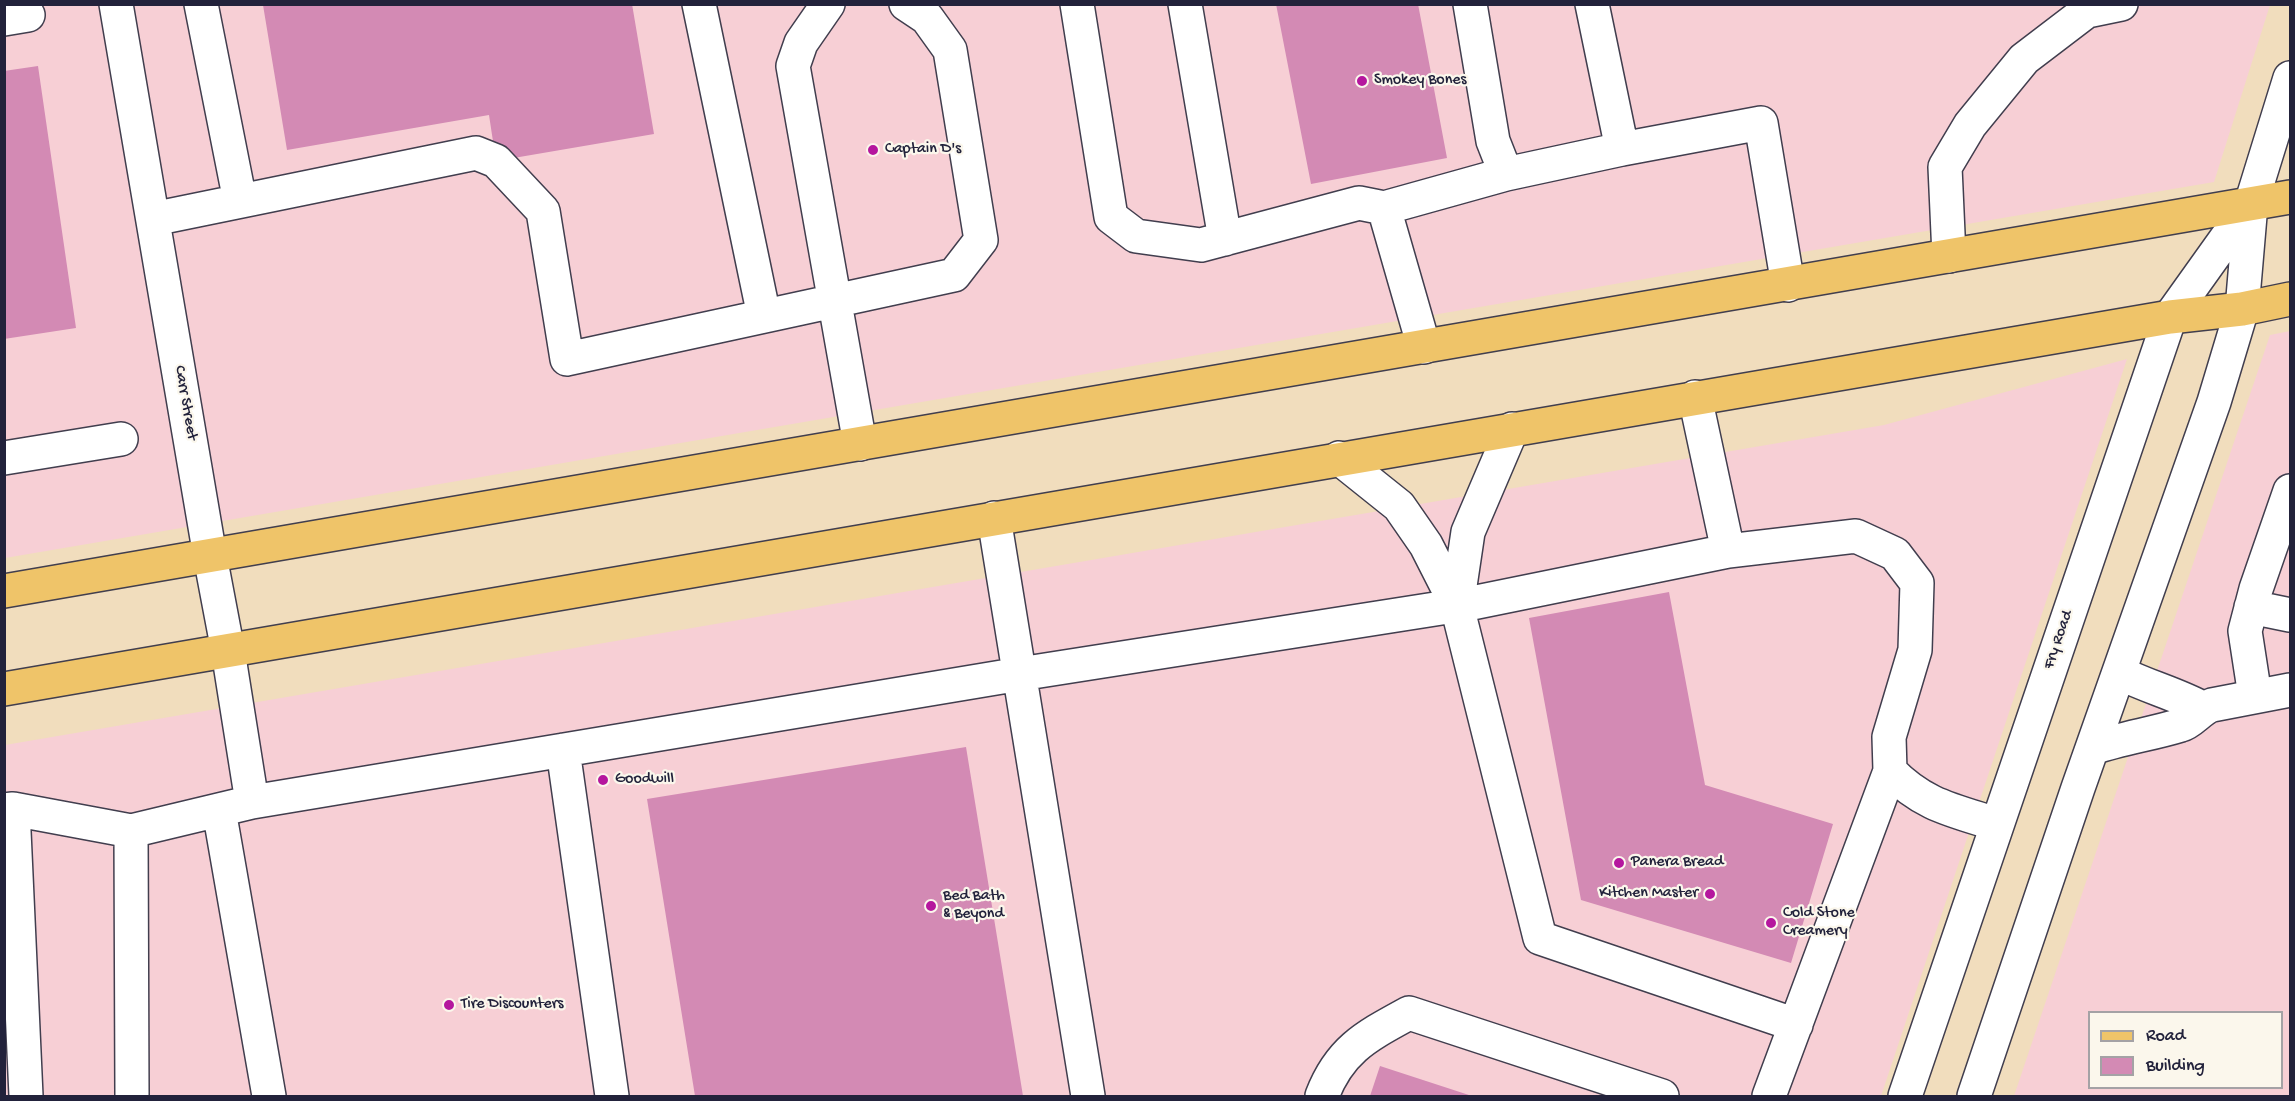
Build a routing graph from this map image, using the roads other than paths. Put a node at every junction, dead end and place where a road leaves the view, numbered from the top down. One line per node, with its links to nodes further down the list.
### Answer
1 (116, 4): 18 (street, Carr Street)
2 (201, 4): 15 (street)
3 (699, 4): 25 (street)
4 (828, 4): 23 (street)
5 (906, 4): 23 (street)
6 (1077, 4): 19 (street)
7 (1185, 4): 19 (street)
8 (1470, 4): 13 (street)
9 (1592, 4): 12 (street)
10 (2121, 4): 20 (street)
11 (2290, 78): 16 (street, Fry Road)
12 (1622, 149): 13 (street); 21 (street)
13 (1506, 174): 17 (street)
14 (2290, 197): 16 (main road)
15 (240, 201): 18 (street); 25 (street)
16 (2251, 204): 20 (main road); 24 (street, Fry Road); 26 (street, Fry Road)
17 (1384, 208): 19 (street); 27 (street)
18 (153, 219): 37 (street, Carr Street)
19 (1225, 238)
20 (1949, 256): 21 (main road)
21 (1788, 285): 27 (main road)
22 (2290, 299): 24 (main road)
23 (835, 301): 25 (street); 31 (street)
24 (2242, 309): 26 (main road); 43 (street, Fry Road)
25 (764, 316)
26 (2170, 316): 28 (main road); 55 (street, Fry Road)
27 (1424, 347): 31 (main road)
28 (1695, 397): 29 (main road); 36 (street)
29 (1512, 429): 33 (main road); 39 (street)
30 (121, 439): 32 (street)
31 (860, 444): 37 (main road)
32 (4, 458)
33 (1339, 458): 35 (main road); 39 (street)
34 (2290, 491): 40 (street)
35 (994, 518): 42 (main road); 44 (street)
36 (1728, 551): 39 (street); 51 (street)
37 (210, 556): 38 (main road); 42 (street, Carr Street)
38 (4, 591)
39 (1457, 606): 44 (street); 57 (street)
40 (2251, 607): 41 (street); 47 (street)
41 (2290, 615)
42 (228, 651): 45 (main road); 52 (street, Carr Street)
43 (2120, 673): 48 (street); 49 (street, Fry Road)
44 (1020, 674): 50 (street); 62 (street)
45 (4, 689)
46 (2290, 690): 47 (street)
47 (2255, 696): 48 (street)
48 (2202, 708): 49 (street)
49 (2092, 748): 67 (street, Fry Road)
50 (563, 750): 52 (street); 61 (street)
51 (1890, 771): 55 (street); 57 (street)
52 (252, 802): 54 (street)
53 (9, 810): 56 (street); 58 (street)
54 (219, 810): 56 (street); 60 (street)
55 (1996, 824): 66 (street, Fry Road)
56 (131, 831): 59 (street)
57 (1796, 1025): 65 (street)
58 (26, 1096)
59 (132, 1096)
60 (269, 1096)
61 (612, 1096)
62 (1088, 1096)
63 (1322, 1096): 64 (street)
64 (1662, 1096)
65 (1769, 1096)
66 (1905, 1096)
67 (1974, 1096)

